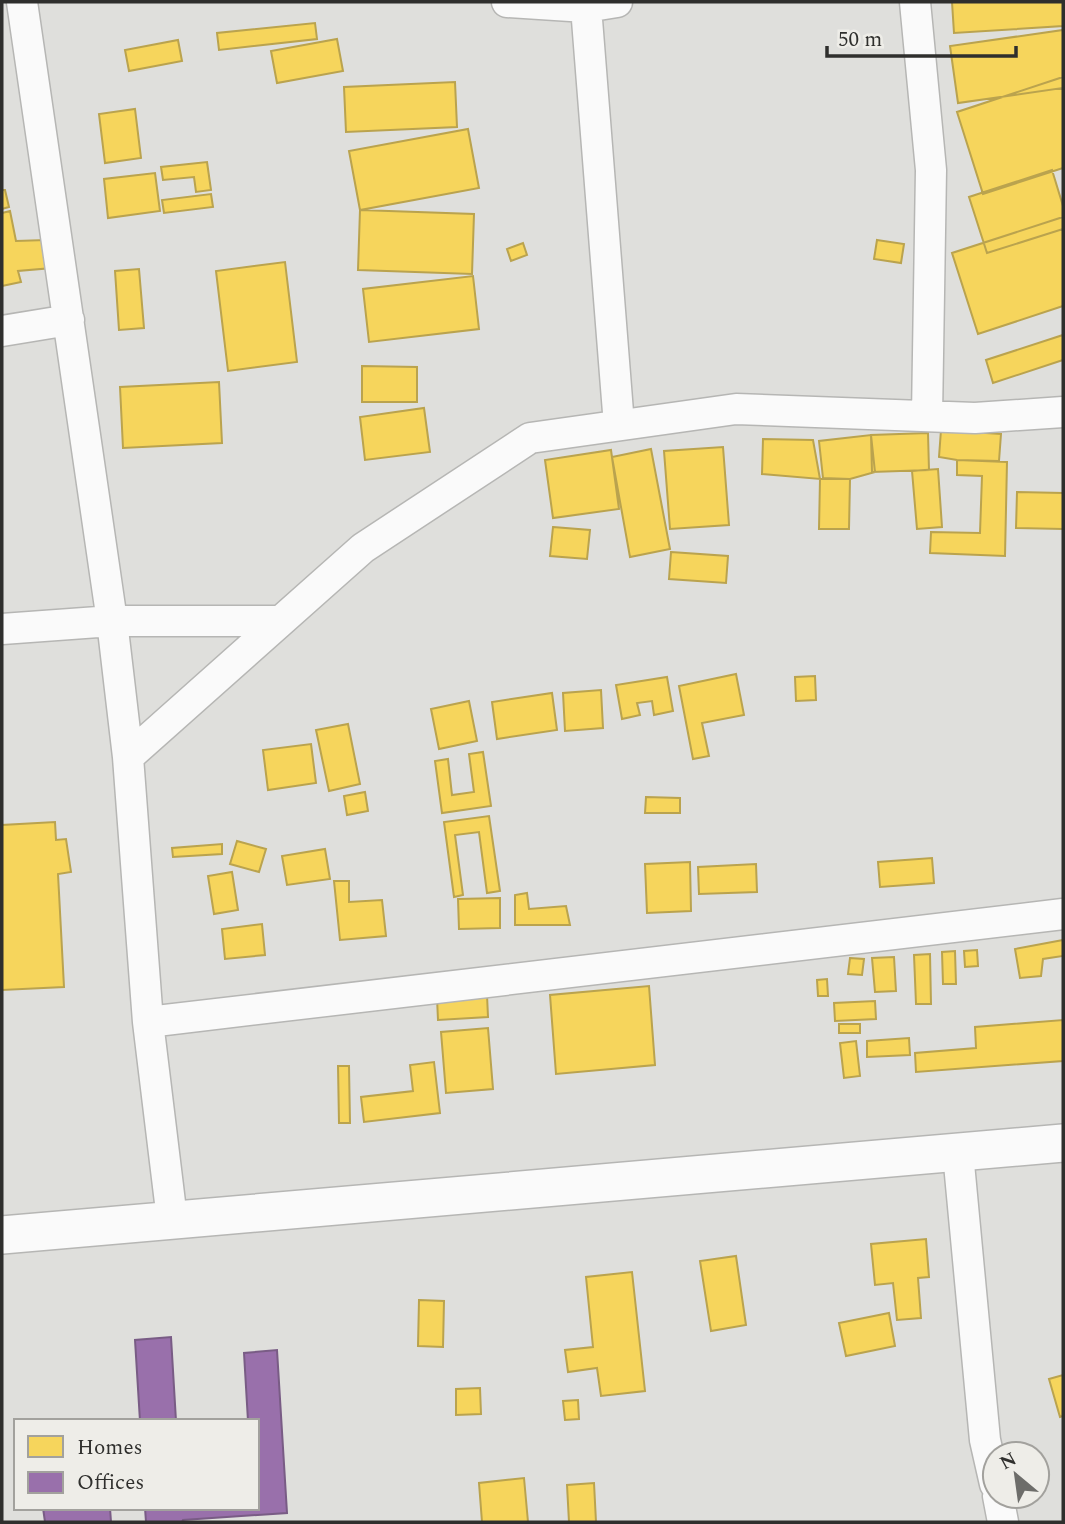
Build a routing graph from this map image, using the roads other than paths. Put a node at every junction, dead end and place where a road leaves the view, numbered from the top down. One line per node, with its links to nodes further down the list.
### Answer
1 (22, 2): 6 (street)
2 (507, 2): 5 (street)
3 (617, 2): 5 (street)
4 (915, 2): 9 (street)
5 (586, 8): 10 (street)
6 (69, 320): 7 (street); 11 (street)
7 (2, 331)
8 (1063, 412): 9 (street)
9 (927, 416): 10 (street)
10 (619, 425): 12 (street)
11 (112, 621): 12 (street); 13 (street); 14 (street)
12 (280, 621): 14 (street)
13 (2, 629)
14 (128, 757): 16 (street)
15 (1063, 914): 16 (street)
16 (148, 1023): 19 (street)
17 (1063, 1143): 18 (street)
18 (958, 1153): 19 (street); 21 (street)
19 (172, 1219): 20 (street)
20 (2, 1235)
21 (985, 1440)

